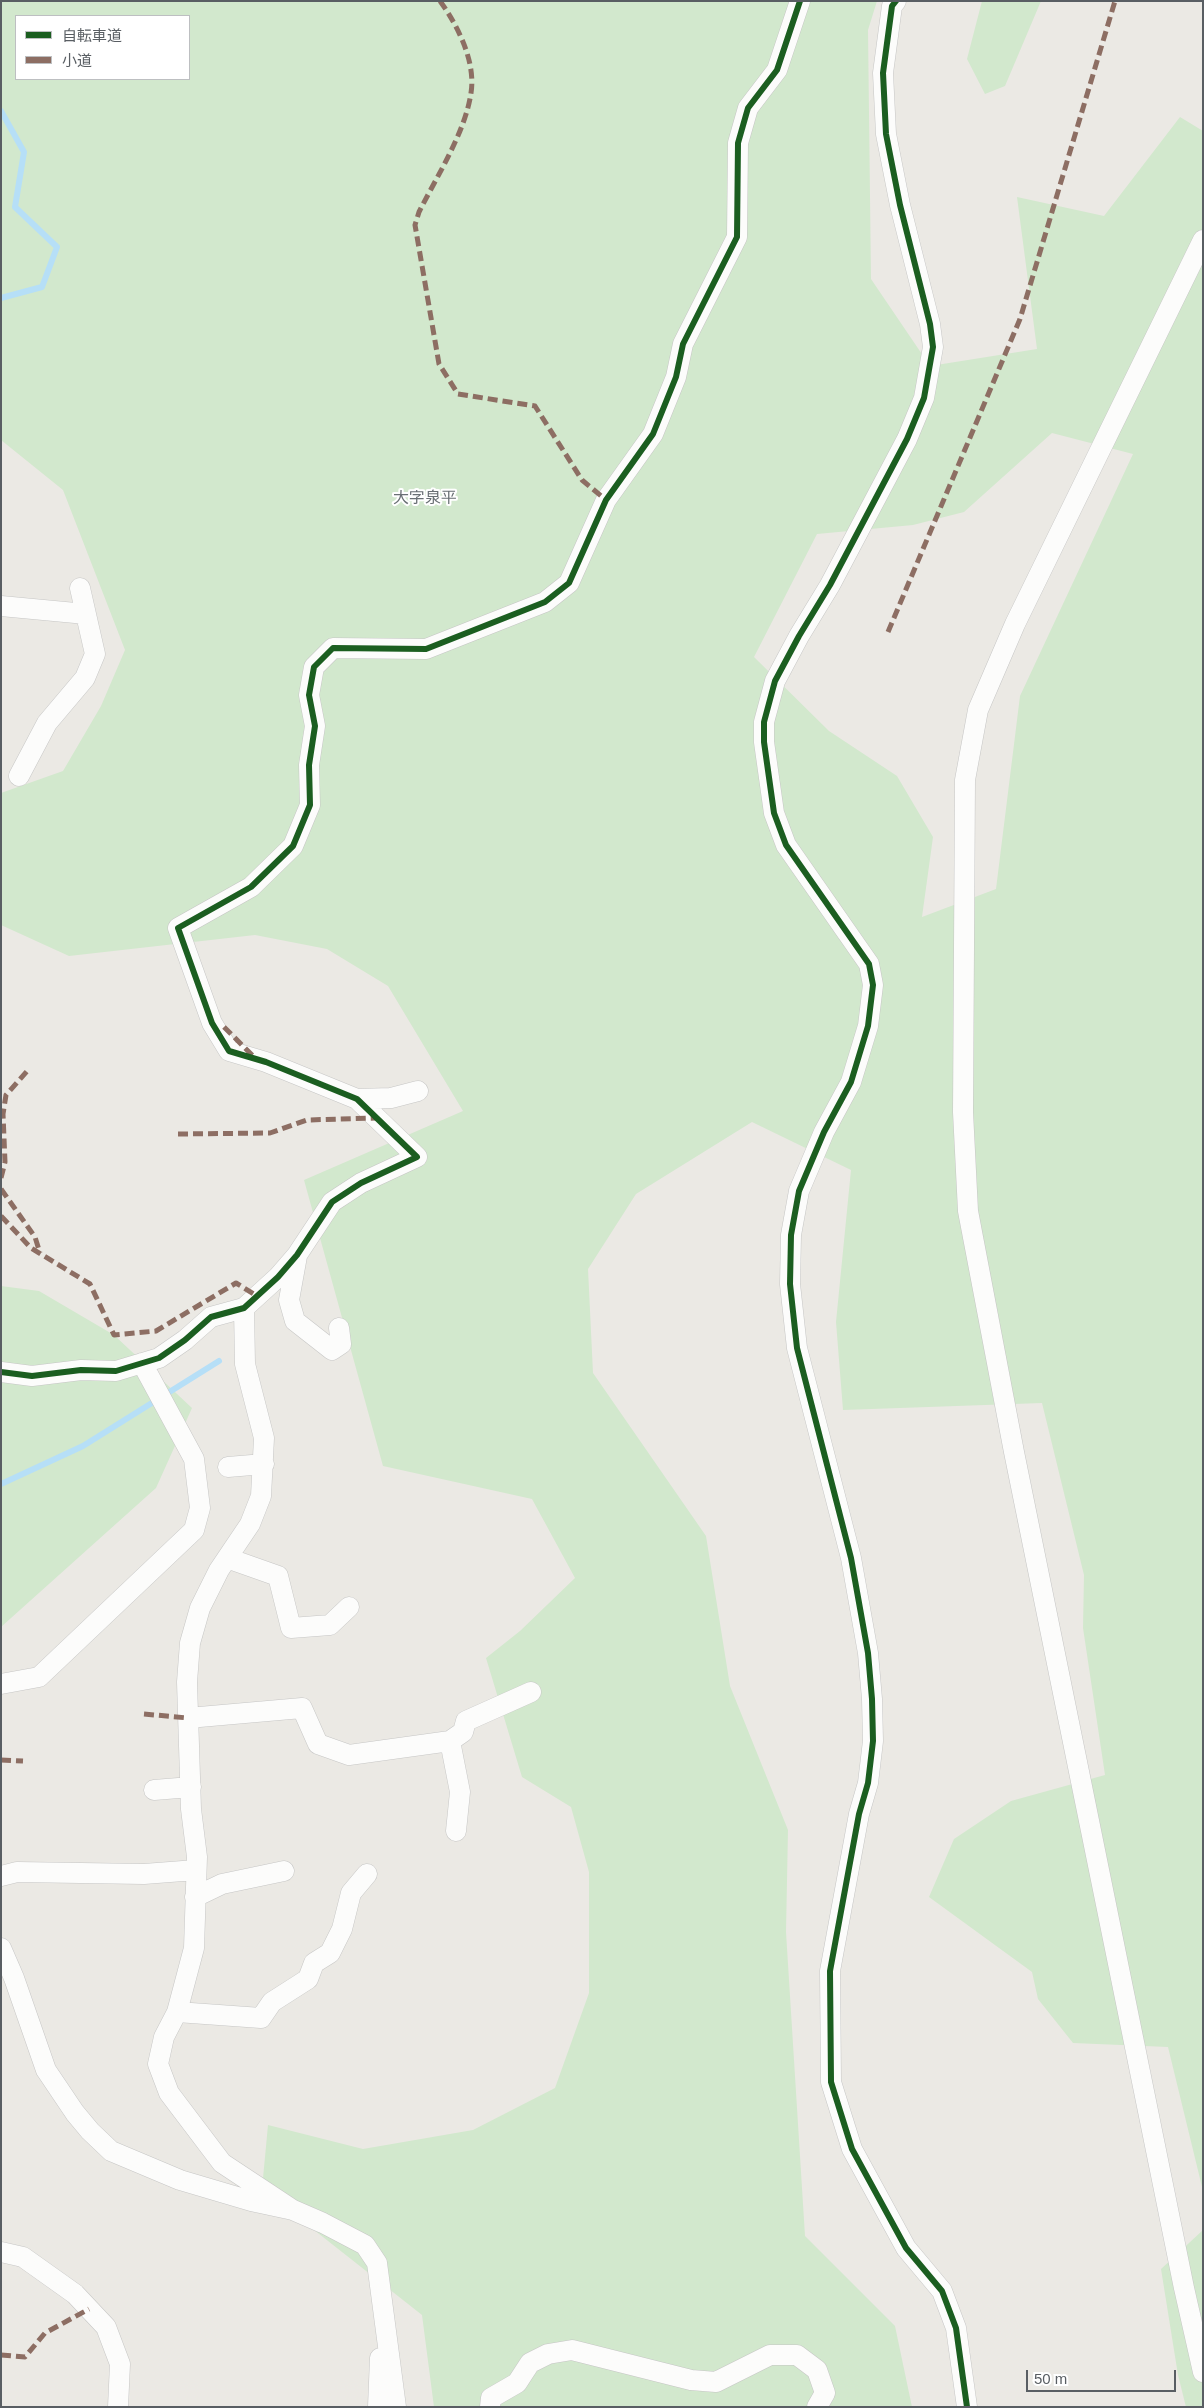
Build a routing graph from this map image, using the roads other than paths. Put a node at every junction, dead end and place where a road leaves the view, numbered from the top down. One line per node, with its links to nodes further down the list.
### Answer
1 (800, 1): 9 (street)
2 (896, 1): 42 (street)
3 (1203, 240): 36 (street)
4 (80, 588): 6 (street)
5 (1, 606): 6 (street)
6 (86, 614): 7 (street)
7 (19, 776)
8 (418, 1091): 9 (street)
9 (357, 1099): 10 (street)
10 (297, 1255): 11 (street); 12 (street)
11 (244, 1308): 13 (street); 15 (street)
12 (339, 1328)
13 (142, 1363): 14 (street); 19 (street)
14 (1, 1372)
15 (264, 1464): 16 (street); 17 (street)
16 (228, 1467)
17 (227, 1558): 18 (street); 21 (street)
18 (349, 1607)
19 (1, 1684)
20 (531, 1692): 22 (street)
21 (188, 1718): 22 (street); 23 (street)
22 (450, 1741): 25 (street)
23 (191, 1787): 24 (street); 26 (street)
24 (154, 1790)
25 (456, 1830)
26 (196, 1870): 29 (street); 30 (street)
27 (284, 1871): 30 (street)
28 (367, 1874): 32 (street)
29 (1, 1876)
30 (196, 1897): 32 (street)
31 (1, 1948): 33 (street)
32 (177, 2012): 33 (street)
33 (293, 2210): 35 (street)
34 (1, 2252): 37 (street)
35 (386, 2333): 38 (street); 39 (street)
36 (1203, 2372)
37 (118, 2407)
38 (378, 2407)
39 (396, 2407)
40 (490, 2407): 41 (street)
41 (817, 2407)
42 (967, 2407)

